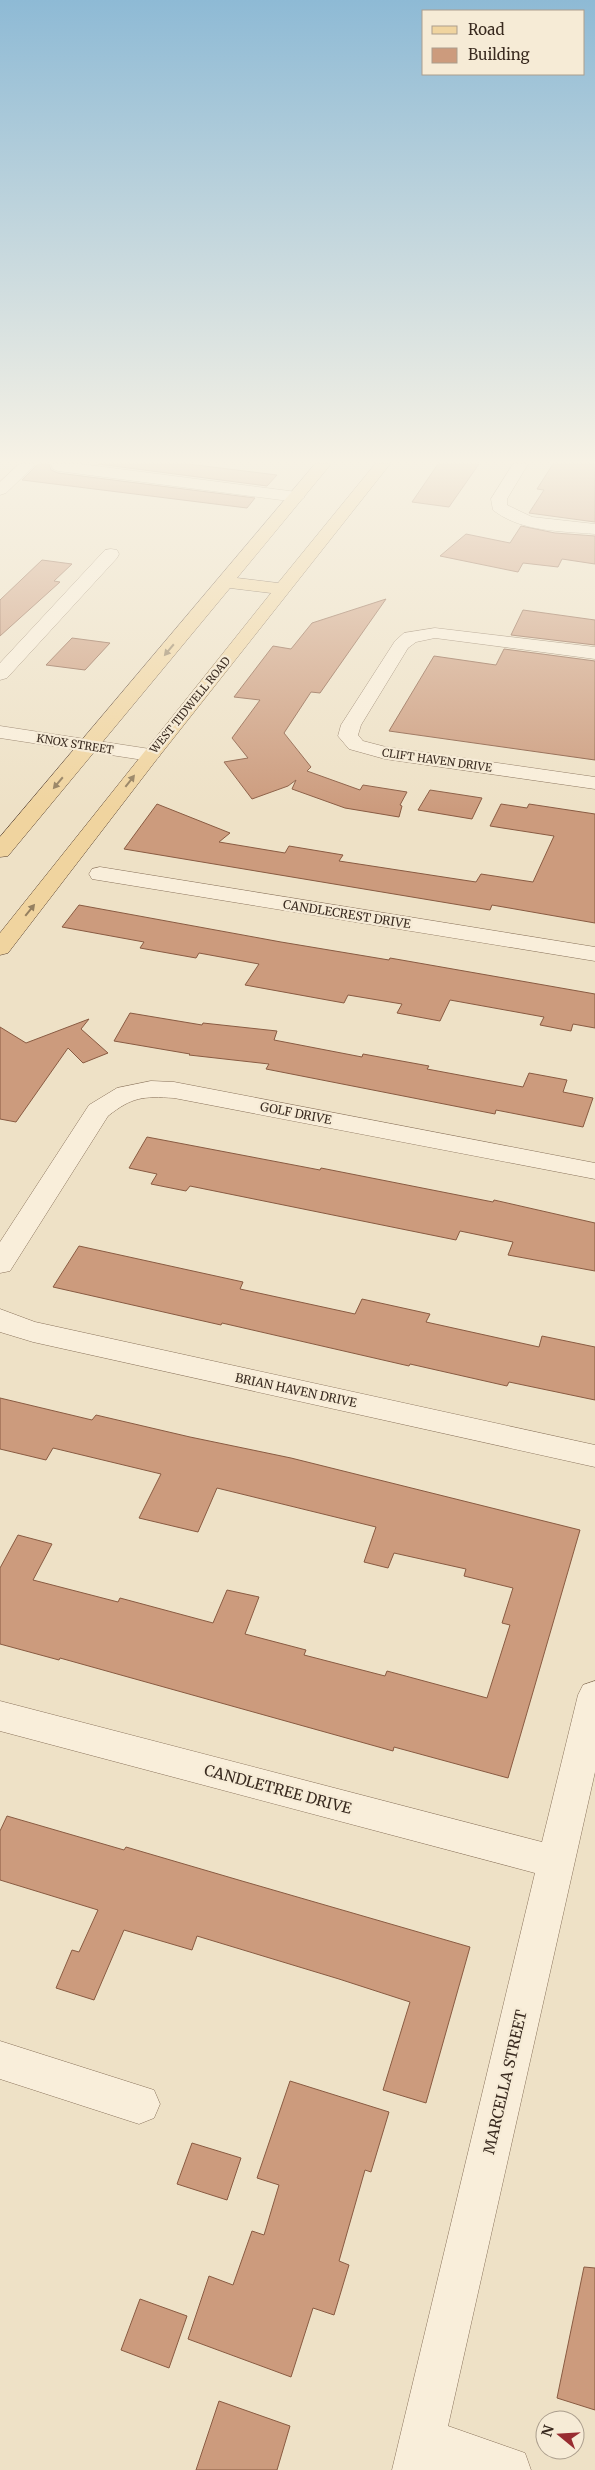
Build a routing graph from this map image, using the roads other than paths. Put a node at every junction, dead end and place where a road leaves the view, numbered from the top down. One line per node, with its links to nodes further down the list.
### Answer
1 (88, 579): 7 (street)
2 (228, 579): 4 (main road)
3 (291, 579): 5 (main road, WEST TIDWELL ROAD)
4 (226, 582): 5 (main road); 9 (main road, one-way to 9)
5 (283, 589): 10 (main road, WEST TIDWELL ROAD)
6 (595, 653): 11 (street, CLIFT HAVEN DRIVE)
7 (0, 674)
8 (0, 732): 9 (street, KNOX STREET)
9 (89, 746): 10 (street, KNOX STREET); 12 (main road, one-way to 12)
10 (150, 755): 14 (main road, WEST TIDWELL ROAD, one-way to 10)
11 (595, 783)
12 (0, 851)
13 (100, 874): 15 (street, CANDLECREST DRIVE)
14 (0, 948)
15 (595, 954)
16 (595, 1171): 17 (street, GOLF DRIVE)
17 (0, 1264)
18 (0, 1319): 19 (street, BRIAN HAVEN DRIVE)
19 (595, 1456)
20 (595, 1695): 22 (street, MARCELLA STREET)
21 (0, 1716): 22 (street, CANDLETREE DRIVE)
22 (555, 1862): 25 (street, MARCELLA STREET)
23 (0, 2060): 24 (street)
24 (139, 2104)
25 (419, 2455): 26 (street)
26 (508, 2470)

